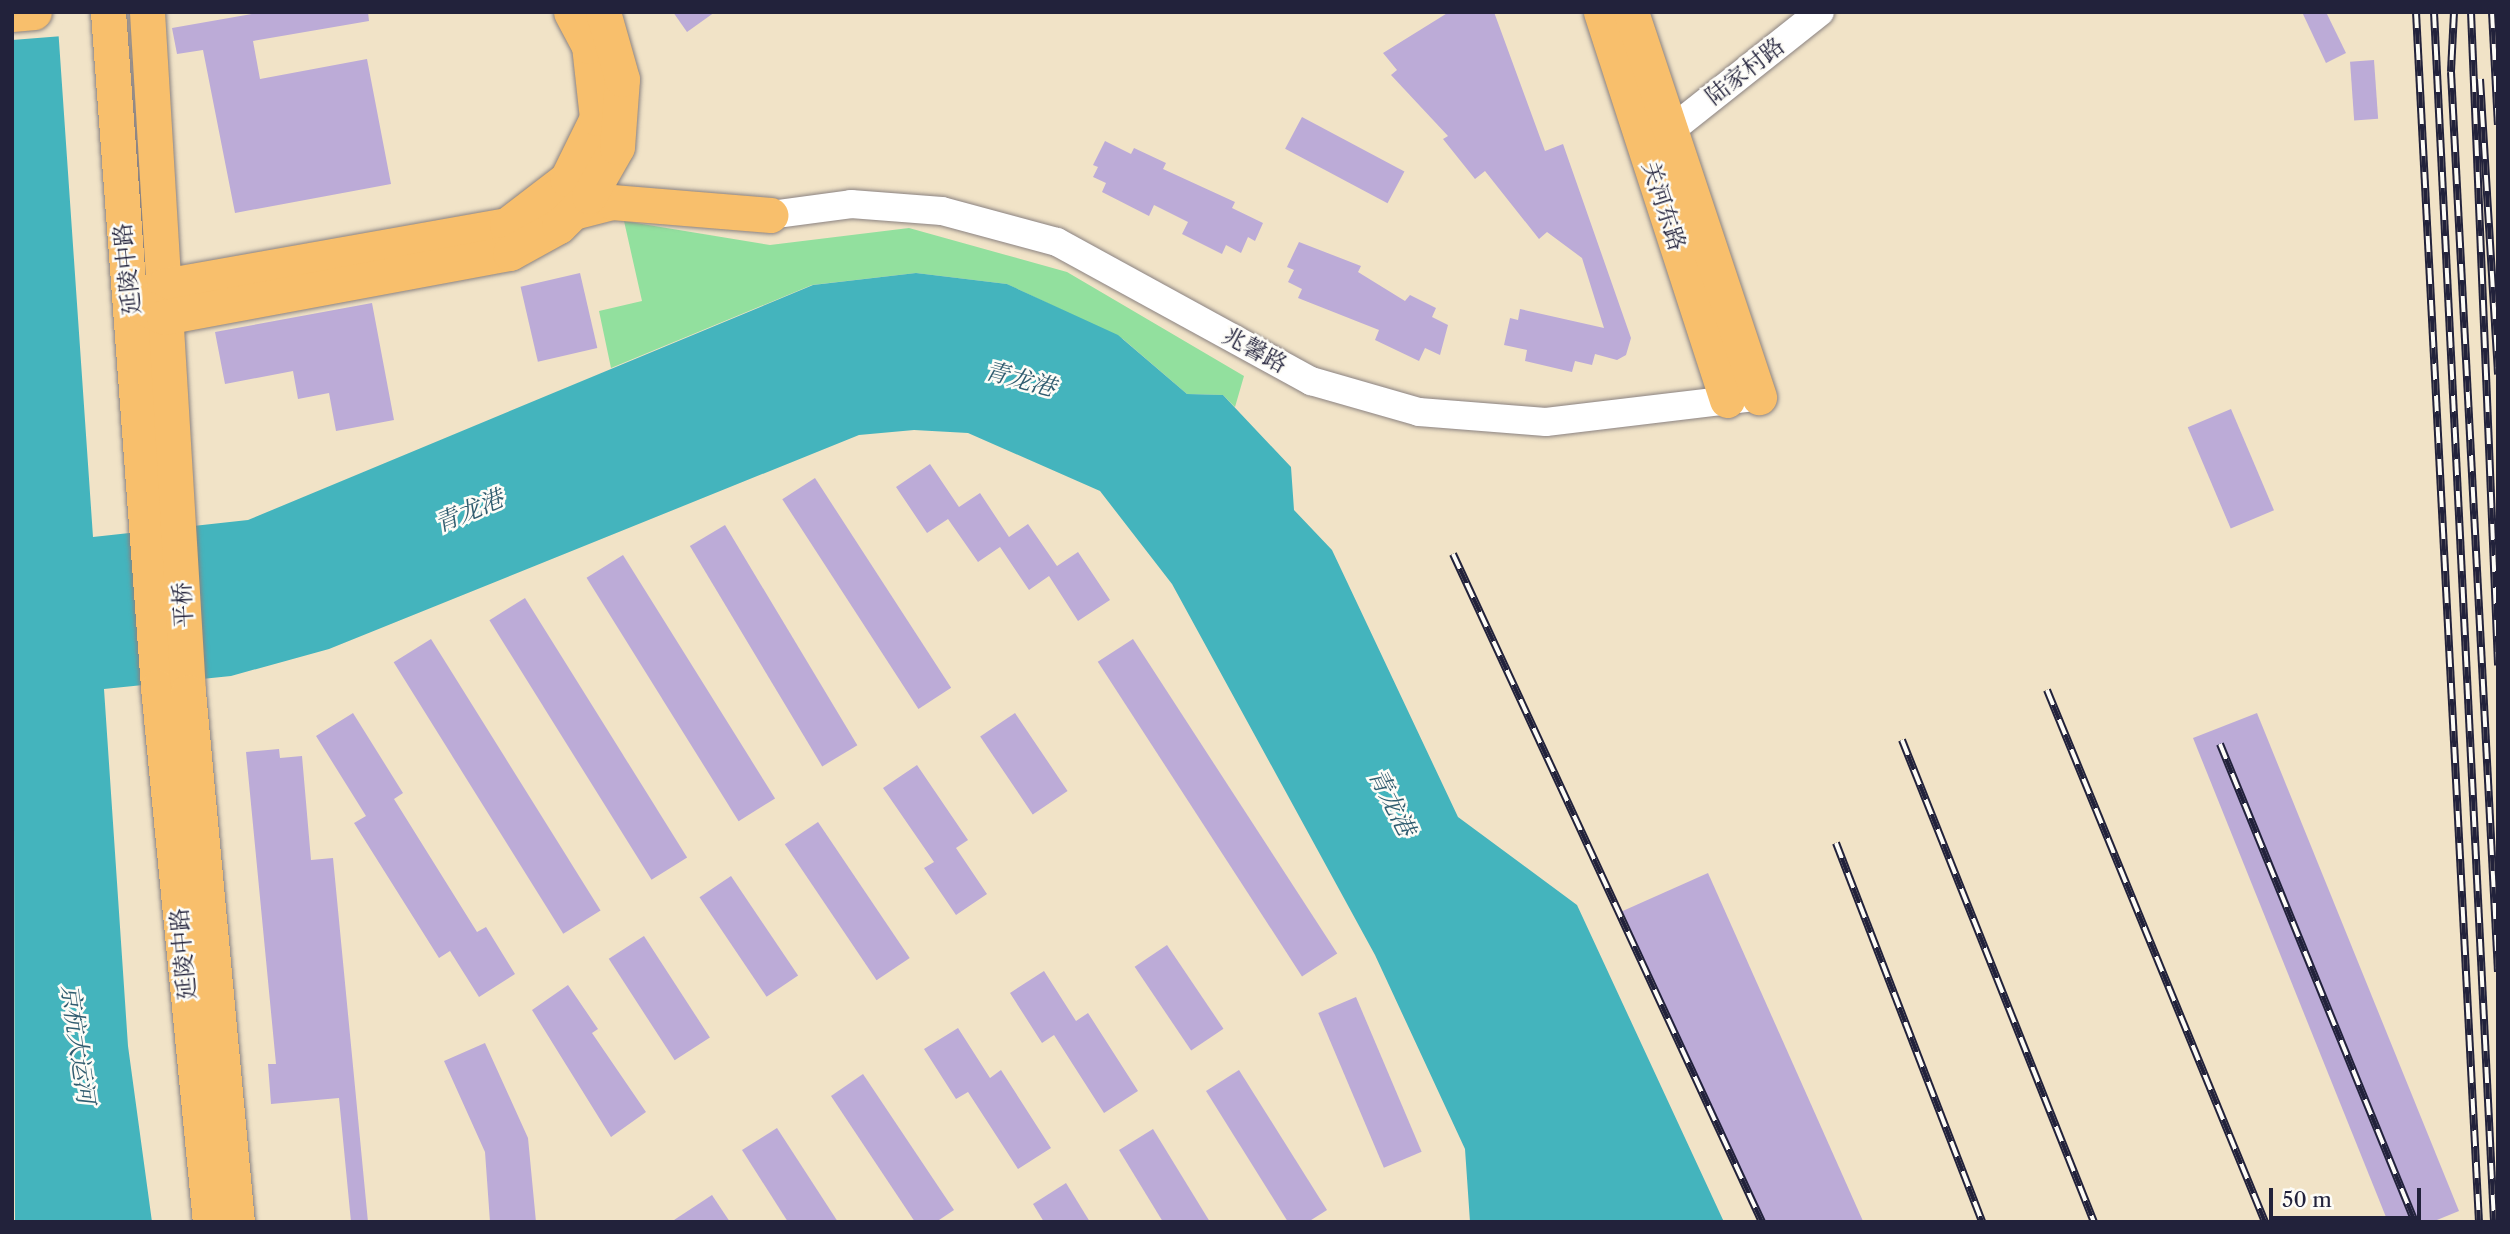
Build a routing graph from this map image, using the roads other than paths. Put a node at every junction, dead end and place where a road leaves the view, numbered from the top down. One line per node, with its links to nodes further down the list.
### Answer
1 (34, 12): 9 (main road)
2 (108, 12): 14 (main road, 延陵中路)
3 (147, 12): 13 (main road, 延陵中路)
4 (571, 12): 13 (main road)
5 (603, 12): 11 (main road)
6 (1601, 12): 15 (main road, 关河东路)
7 (1631, 12): 10 (main road, 关河东路)
8 (1819, 12): 10 (street, 陆家村路)
9 (12, 14)
10 (1671, 130): 15 (main road, 关河东路)
11 (573, 212): 12 (main road); 13 (main road)
12 (769, 215): 15 (street, 兆馨路)
13 (164, 302): 14 (main road); 16 (main road, 延陵中路)
14 (132, 303): 16 (main road, 延陵中路)
15 (1743, 398)
16 (163, 522): 17 (main road, 平桥)
17 (173, 689): 18 (main road, 延陵中路); 19 (main road, 延陵中路)
18 (210, 1222)
19 (237, 1222)

